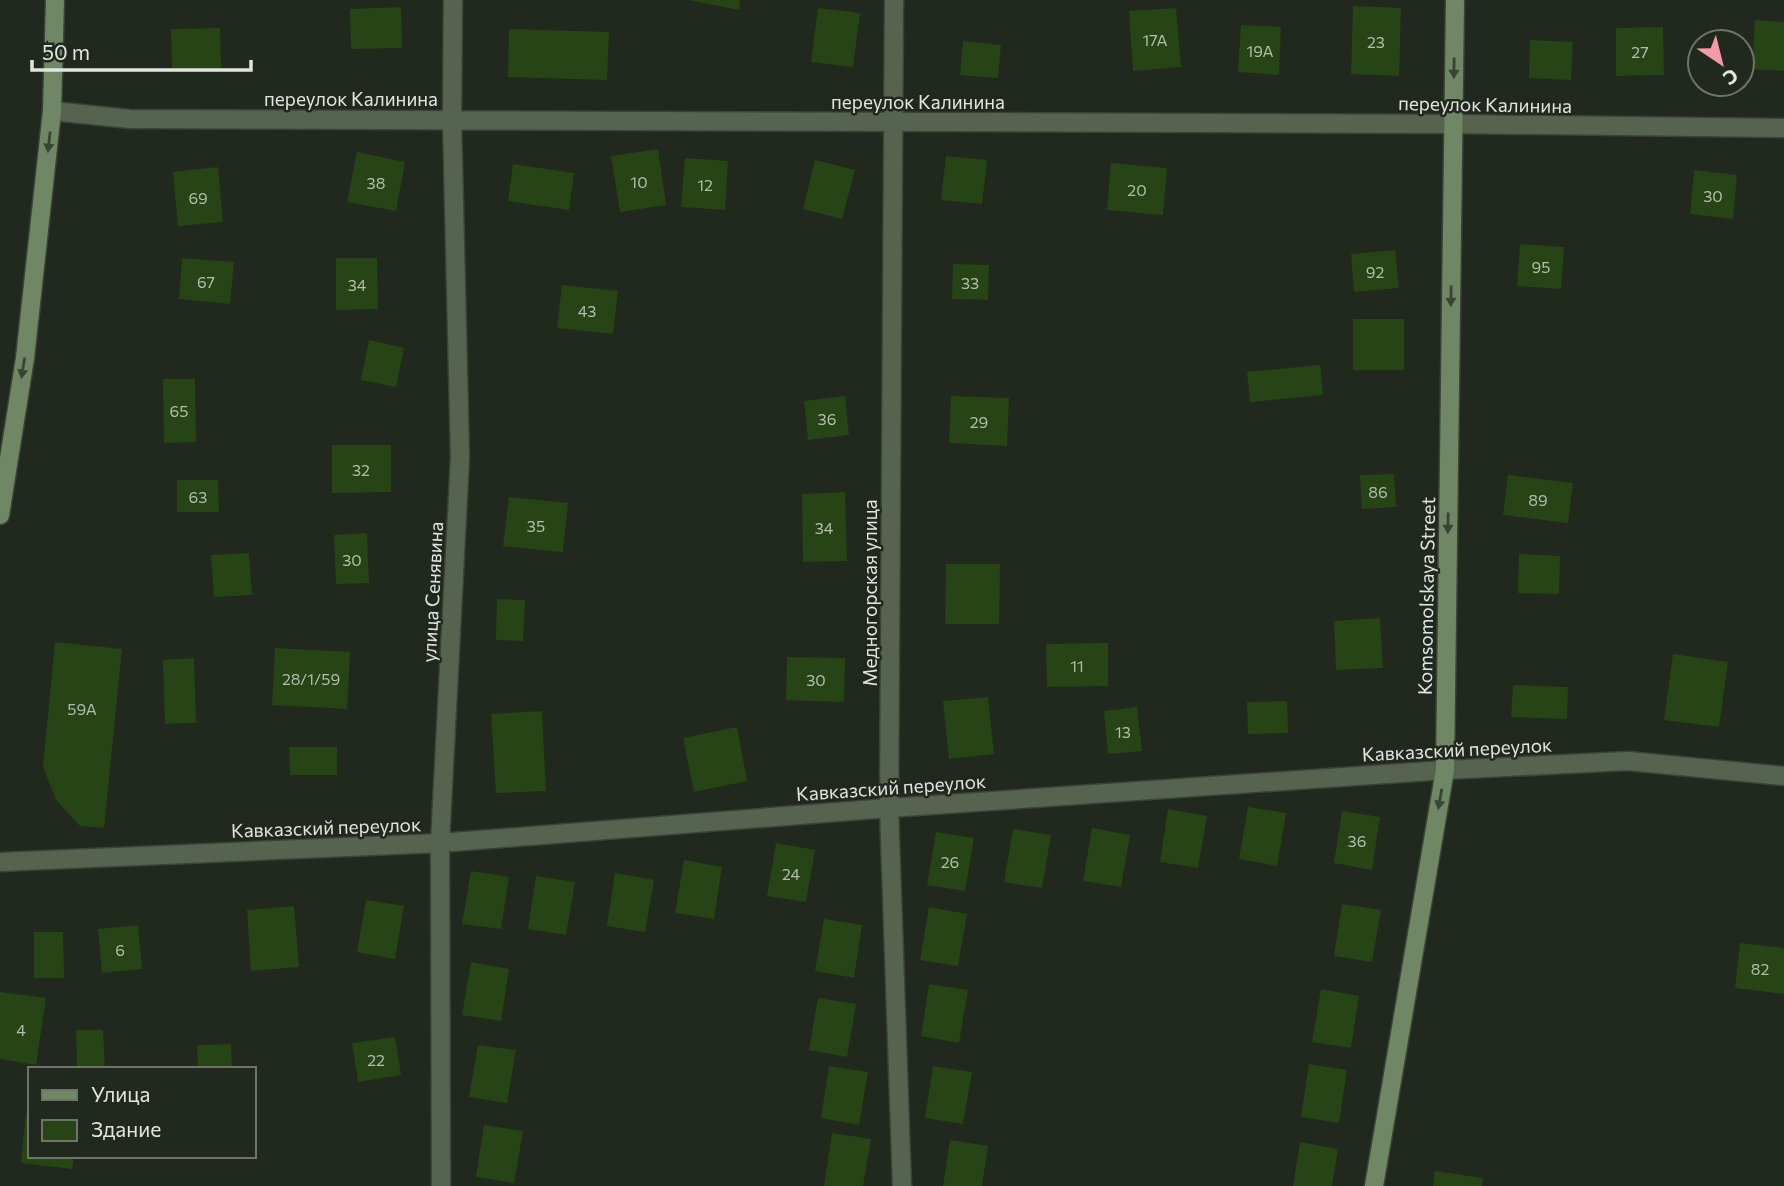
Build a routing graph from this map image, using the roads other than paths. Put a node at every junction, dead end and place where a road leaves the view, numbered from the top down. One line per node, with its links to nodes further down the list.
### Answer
1 (55, 0): 5 (main road)
2 (453, 0): 6 (street, улица Сенявина)
3 (894, 0): 7 (street, Медногорская улица)
4 (1455, 0): 8 (main road, Komsomolskaya Street, one-way to 8)
5 (52, 111): 6 (street, переулок Калинина); 10 (main road, one-way to 10)
6 (452, 120): 7 (street, переулок Калинина); 14 (street, улица Сенявина)
7 (893, 122): 8 (street, переулок Калинина); 13 (street, Медногорская улица)
8 (1453, 124): 9 (street, переулок Калинина); 11 (main road, Komsomolskaya Street, one-way to 11)
9 (1784, 128)
10 (0, 515)
11 (1445, 770): 12 (street, Кавказский переулок); 13 (street, Кавказский переулок); 18 (main road, Komsomolskaya Street, one-way to 18)
12 (1784, 776)
13 (889, 808): 14 (street, Кавказский переулок); 17 (street, Медногорская улица)
14 (440, 843): 15 (street, Кавказский переулок); 16 (street, улица Сенявина)
15 (0, 862)
16 (441, 1186)
17 (902, 1186)
18 (1374, 1186)

